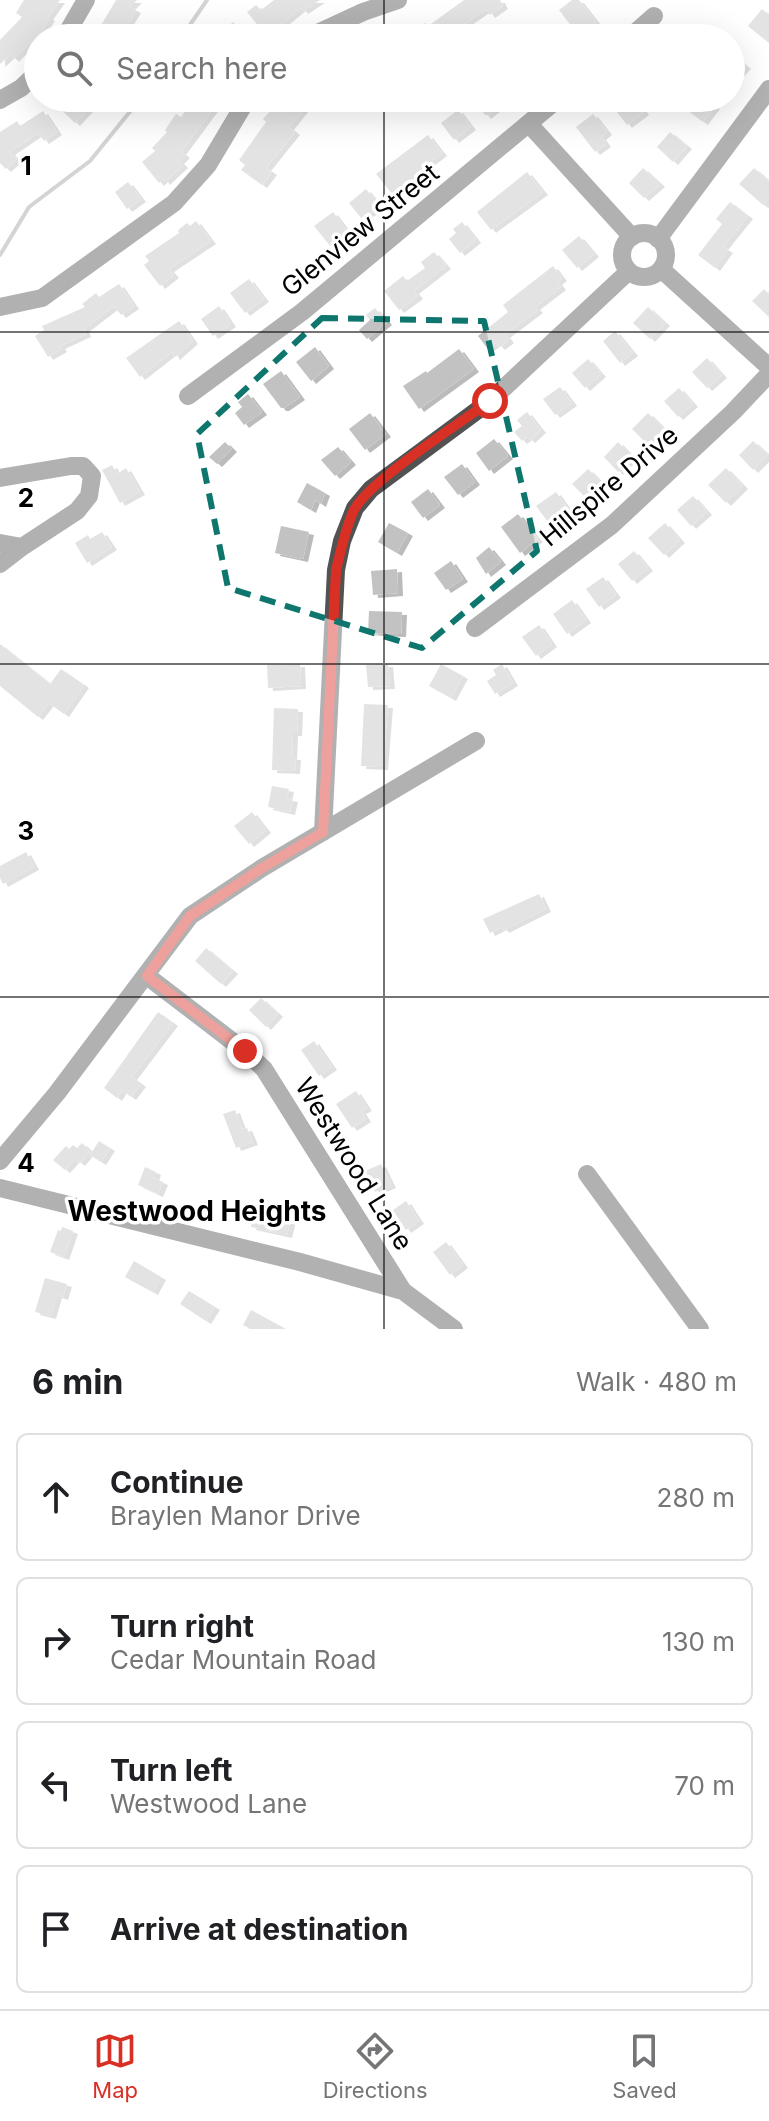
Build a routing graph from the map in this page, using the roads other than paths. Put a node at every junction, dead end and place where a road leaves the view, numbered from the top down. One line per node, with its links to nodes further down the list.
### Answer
1 (86, 0): 4 (street)
2 (398, 0): 5 (street)
3 (654, 16): 6 (street)
4 (72, 24)
5 (337, 24)
6 (645, 24)
7 (24, 85): 9 (street)
8 (769, 89): 14 (street)
9 (0, 100)
10 (240, 112): 17 (street)
11 (543, 112): 12 (street, Glenview Street)
12 (529, 124): 13 (street); 20 (street, Glenview Street)
13 (632, 237): 14 (street); 16 (street)
14 (658, 239): 15 (street)
15 (661, 269): 16 (street); 18 (street)
16 (629, 271): 27 (street)
17 (0, 307)
18 (769, 367)
19 (769, 374): 25 (street, Hillspire Drive)
20 (188, 396)
21 (0, 478): 23 (street)
22 (0, 543): 23 (street)
23 (22, 547): 24 (street)
24 (0, 564)
25 (475, 628)
26 (476, 741): 27 (street)
27 (323, 832): 28 (street)
28 (147, 976): 29 (street); 32 (street, Westwood Lane)
29 (0, 1161)
30 (587, 1174): 34 (street)
31 (0, 1188): 32 (street)
32 (403, 1291): 33 (street)
33 (454, 1329)
34 (700, 1329)

